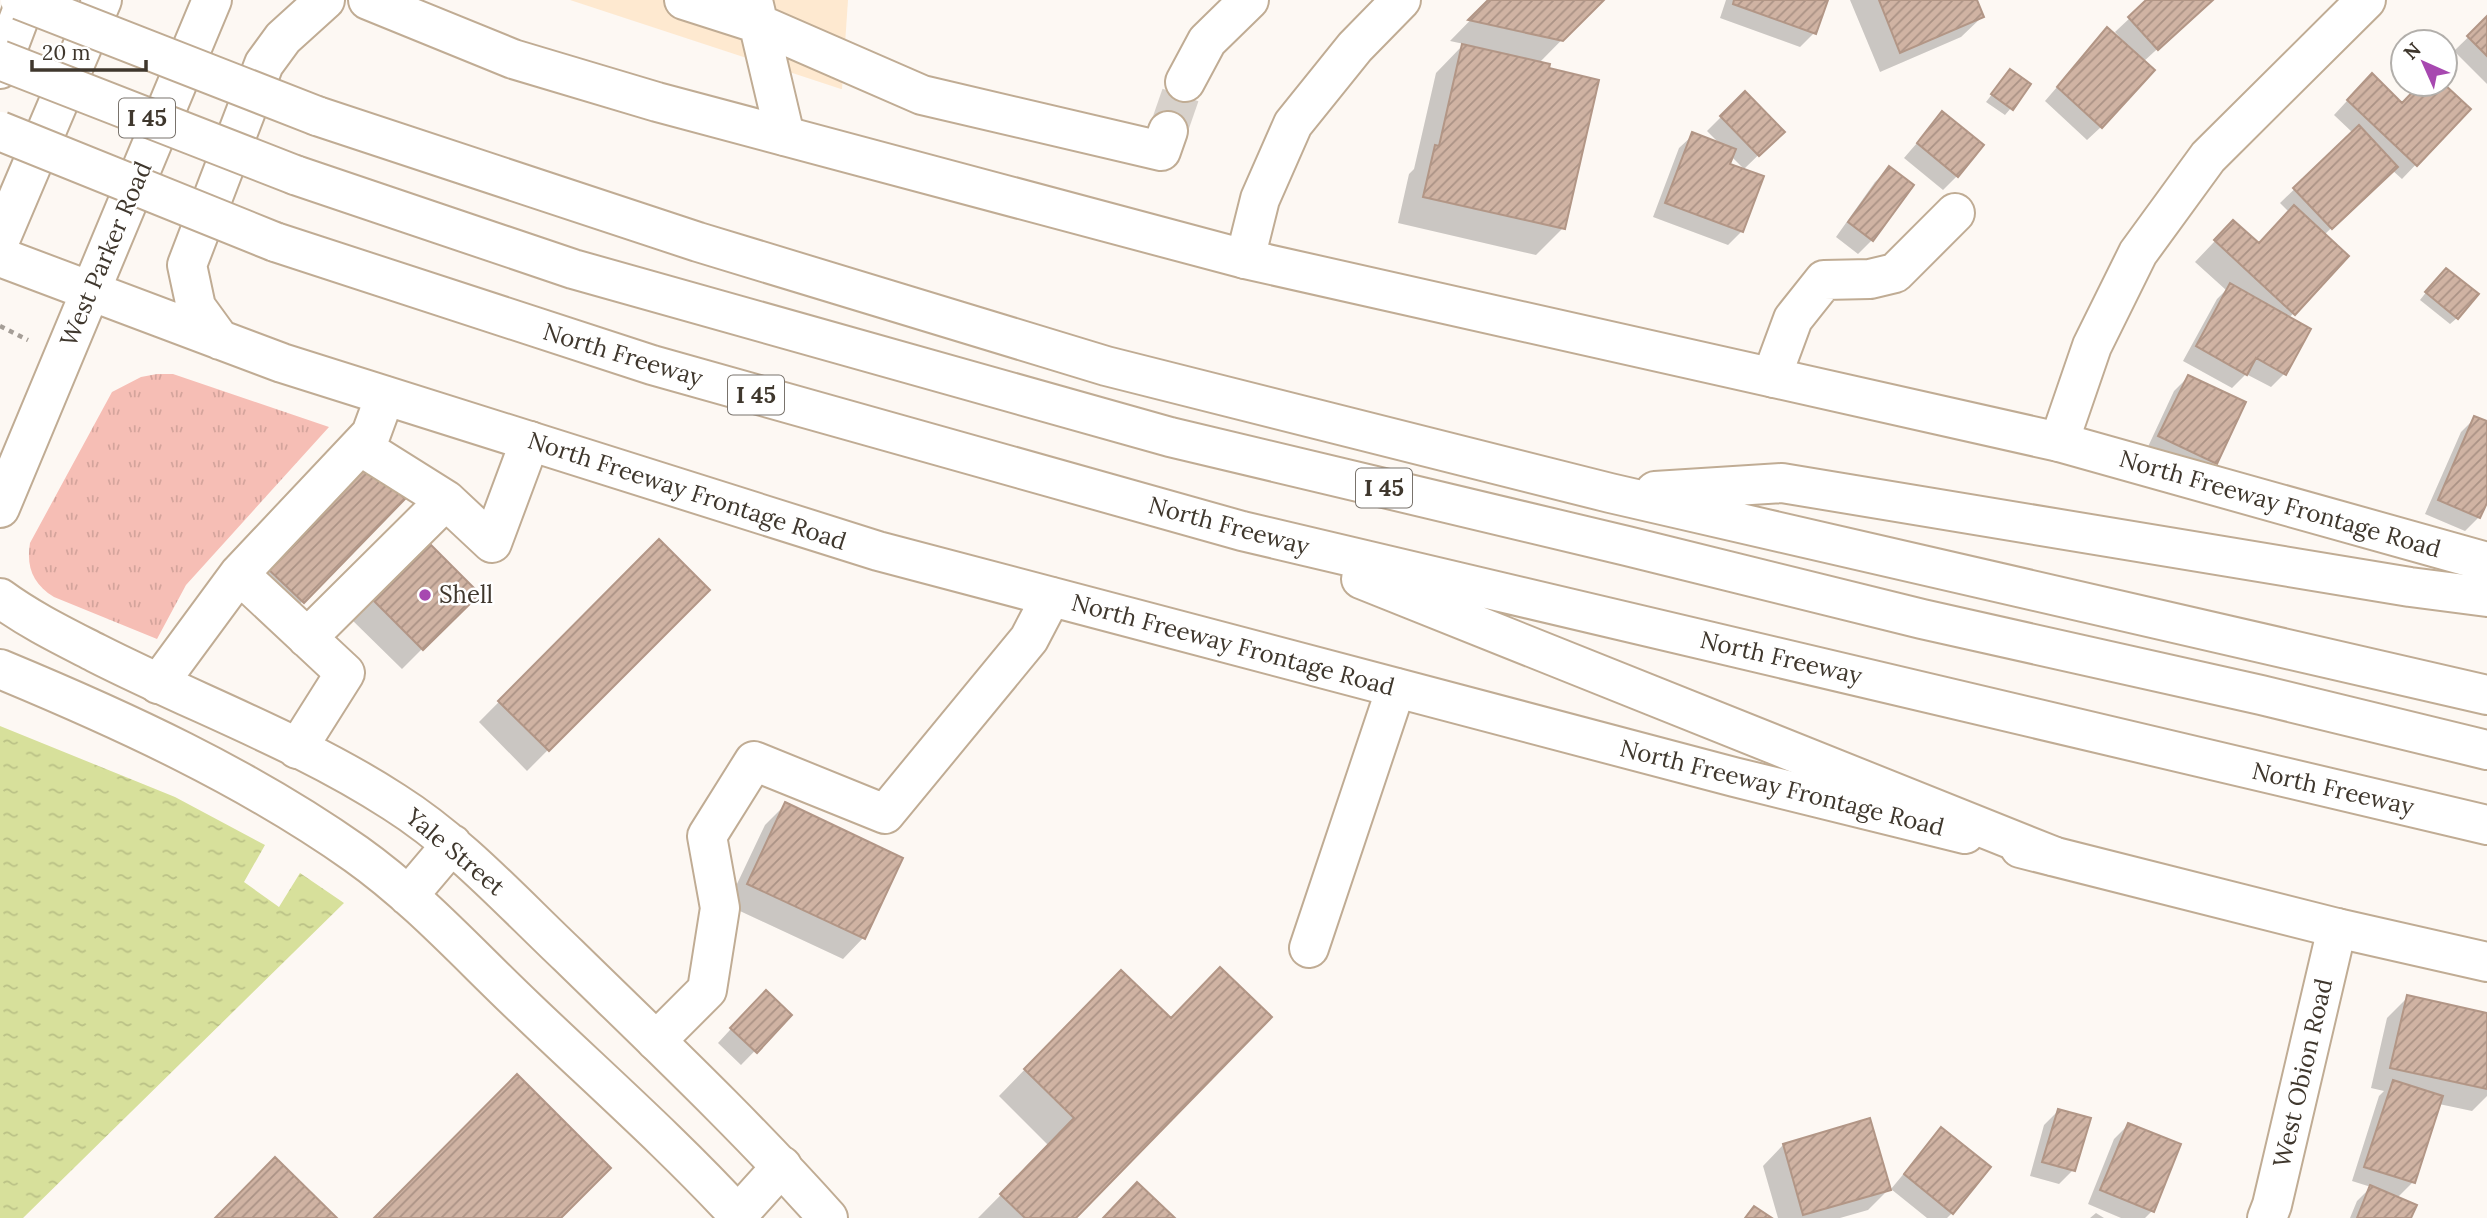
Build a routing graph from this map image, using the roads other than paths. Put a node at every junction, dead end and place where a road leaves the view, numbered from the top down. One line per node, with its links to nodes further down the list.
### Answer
1 (20, 0): 29 (main road, I 45, bridge)
2 (26, 0): 13 (main road)
3 (102, 0): 19 (main road)
4 (212, 0): 22 (main road, West Parker Road)
5 (325, 0): 23 (main road)
6 (368, 0): 17 (main road, North Freeway Frontage Road)
7 (684, 0): 11 (main road)
8 (1249, 0): 14 (main road)
9 (1401, 0): 21 (main road)
10 (2365, 0): 27 (main road)
11 (756, 12): 16 (main road); 17 (main road)
12 (0, 60): 44 (main road, I 45, bridge)
13 (0, 69)
14 (1185, 82)
15 (0, 131): 32 (main road, North Freeway / I 45, bridge)
16 (1168, 131)
17 (785, 136): 21 (main road, North Freeway Frontage Road)
18 (1955, 213): 24 (main road)
19 (0, 240)
20 (0, 257): 22 (main road, North Freeway Frontage Road)
21 (1245, 259): 24 (main road, North Freeway Frontage Road)
22 (91, 291): 23 (main road, North Freeway Frontage Road); 31 (main road, West Parker Road)
23 (220, 340): 25 (main road, North Freeway Frontage Road)
24 (1774, 378): 27 (main road, North Freeway Frontage Road)
25 (385, 396): 26 (main road, North Freeway Frontage Road); 28 (main road)
26 (530, 441): 30 (main road); 35 (main road, North Freeway Frontage Road)
27 (2059, 442): 33 (main road, North Freeway Frontage Road)
28 (360, 446): 30 (main road); 34 (main road)
29 (1610, 493): 36 (main road); 42 (main road, I 45)
30 (446, 500): 38 (main road)
31 (0, 508)
32 (1242, 531): 45 (main road, North Freeway / I 45); 47 (main road)
33 (2487, 562)
34 (239, 574): 38 (main road); 40 (main road)
35 (1051, 597): 41 (main road, North Freeway Frontage Road); 52 (main road)
36 (2487, 597)
37 (0, 598): 40 (main road, Yale Street)
38 (307, 638): 43 (main road)
39 (0, 669): 48 (main road)
40 (158, 684): 43 (main road, Yale Street)
41 (1396, 688): 47 (main road, North Freeway Frontage Road); 50 (main road)
42 (2487, 695)
43 (297, 749): 46 (main road, Yale Street)
44 (2487, 750)
45 (2487, 825)
46 (452, 844): 48 (main road); 52 (main road, Yale Street)
47 (2053, 856): 49 (main road, North Freeway Frontage Road)
48 (408, 896): 54 (main road)
49 (2337, 928): 51 (main road, North Freeway Frontage Road); 56 (main road, West Obion Road)
50 (1309, 948)
51 (2487, 962)
52 (656, 1041): 53 (main road, Yale Street)
53 (782, 1166): 54 (main road); 55 (main road, Yale Street)
54 (738, 1217)
55 (828, 1218)
56 (2267, 1218)

